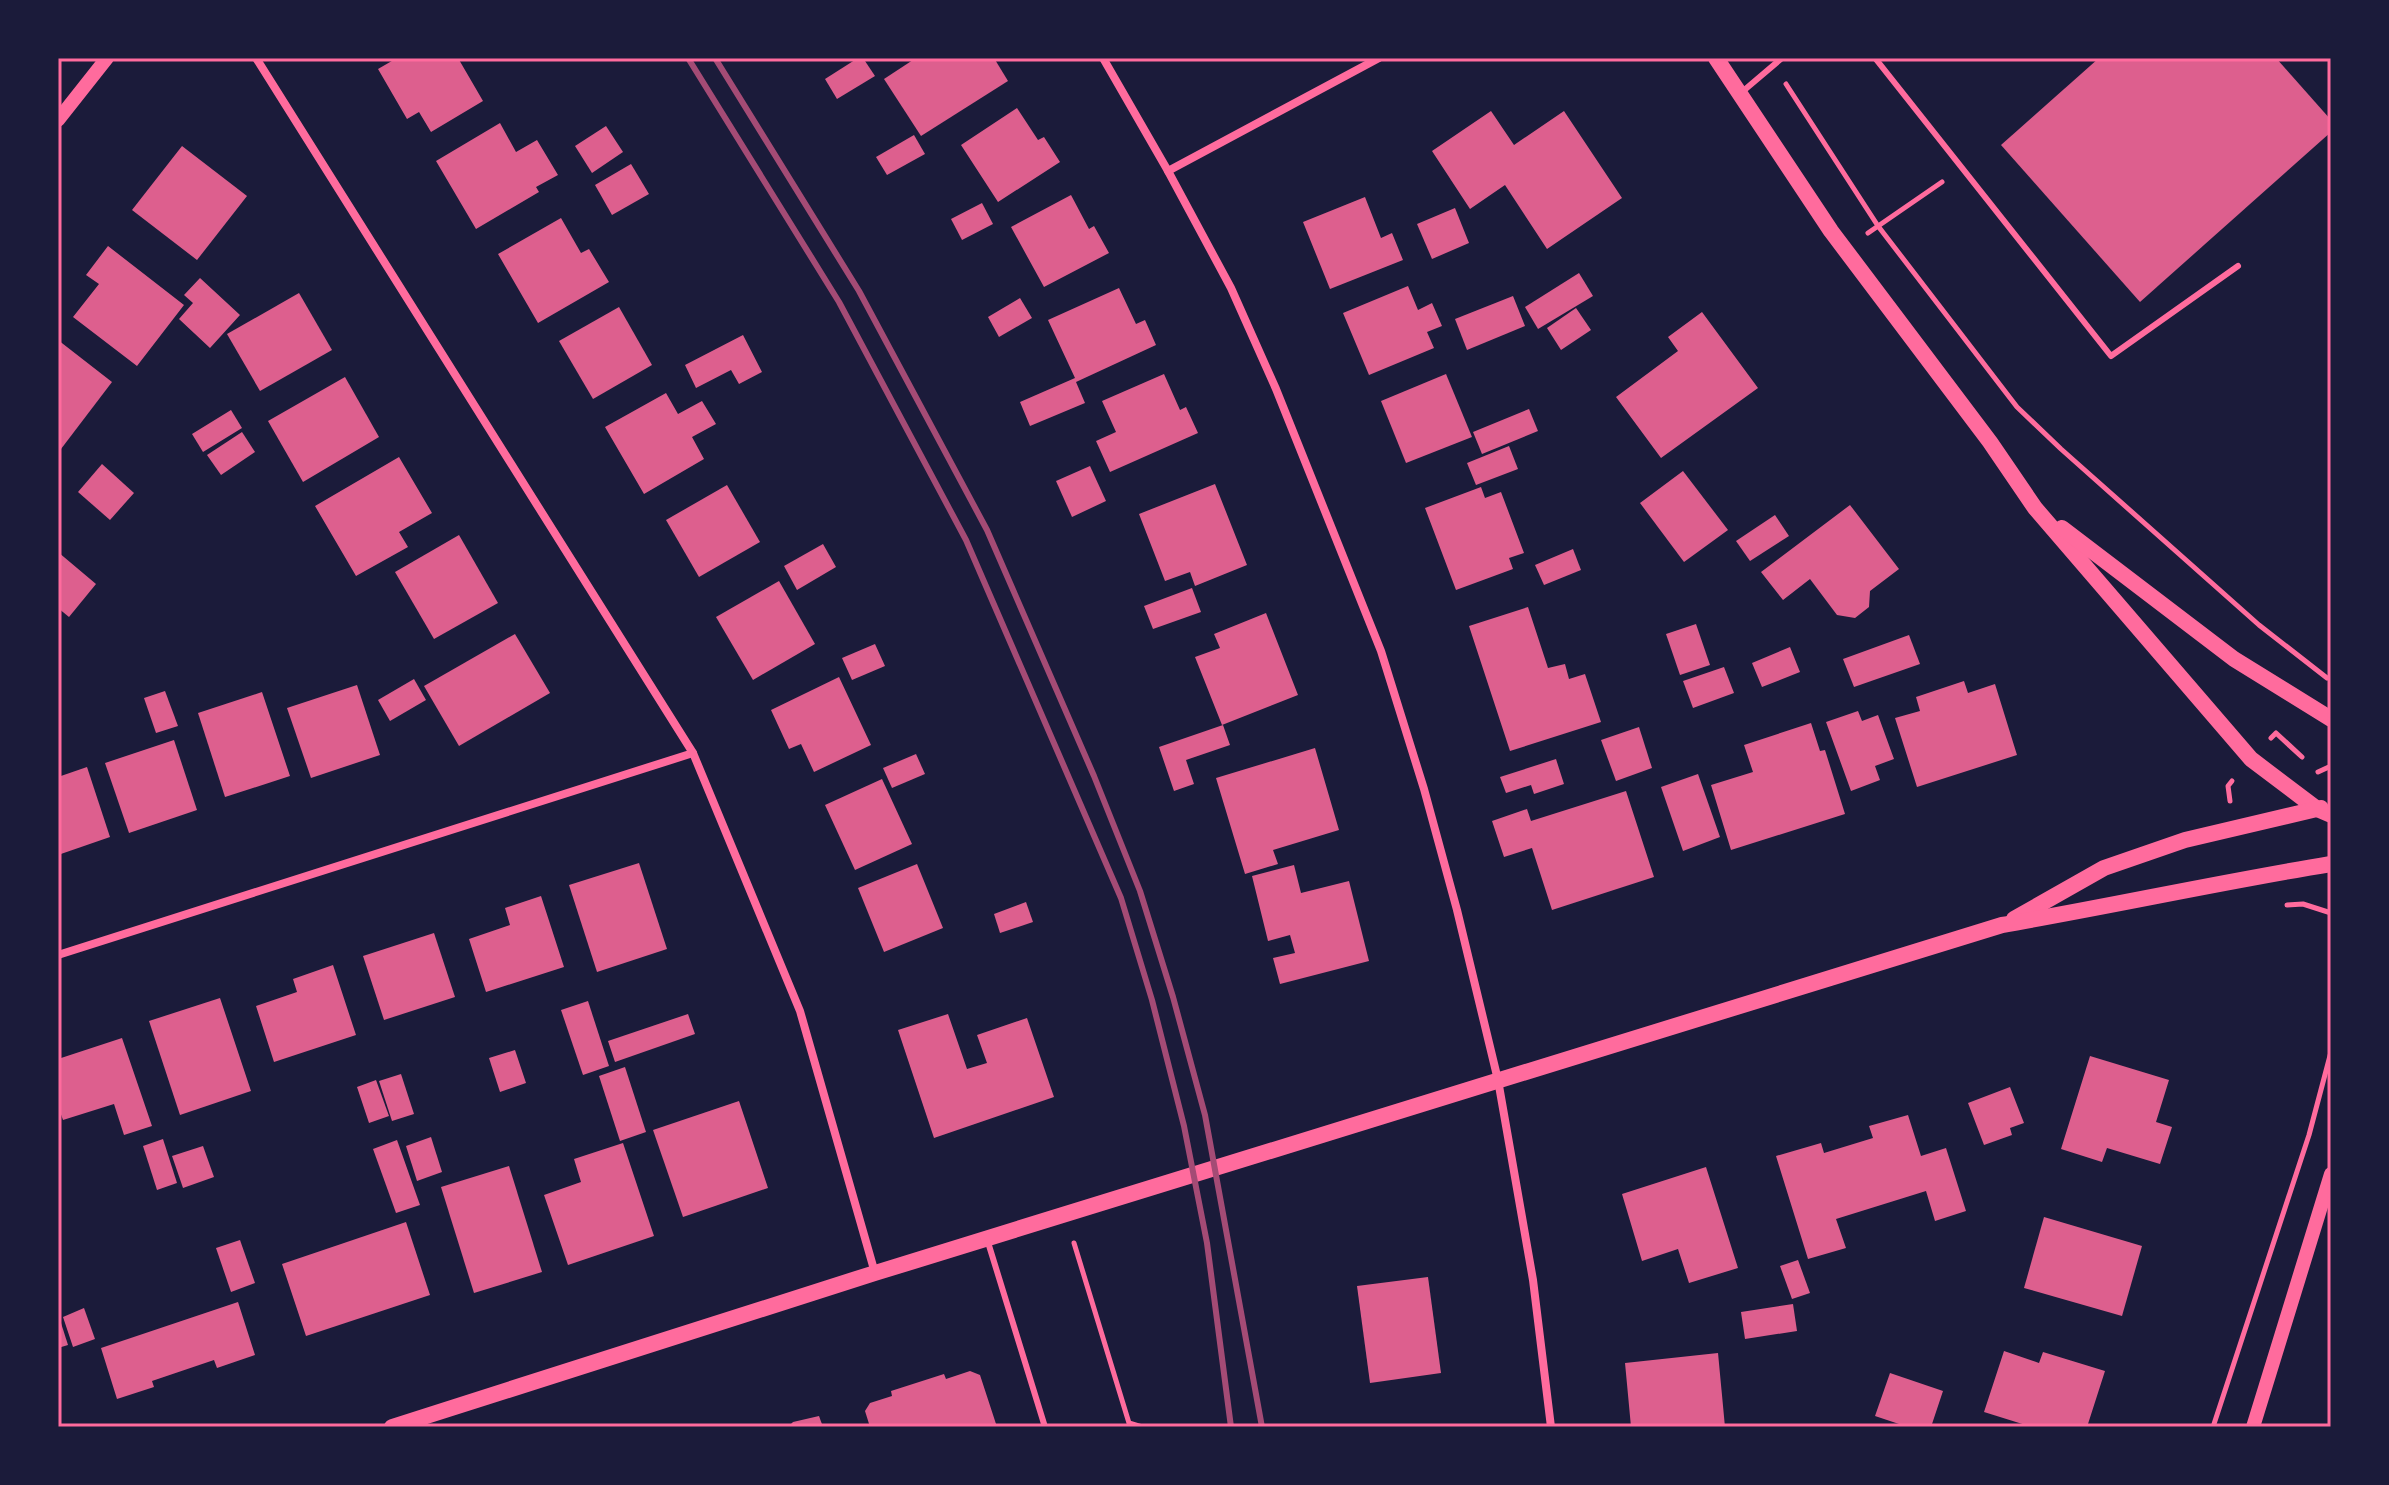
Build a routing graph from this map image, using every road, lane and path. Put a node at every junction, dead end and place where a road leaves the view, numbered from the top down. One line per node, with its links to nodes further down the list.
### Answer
1 (107, 58): 10 (street)
2 (256, 58): 19 (street)
3 (1103, 58): 12 (street)
4 (1379, 58): 12 (street)
5 (1716, 58): 9 (main road)
6 (1782, 58): 8 (lane)
7 (1875, 58): 11 (lane)
8 (1772, 66): 9 (lane); 13 (path)
9 (1739, 95): 14 (main road)
10 (58, 120)
11 (1963, 169): 13 (path); 15 (lane)
12 (1168, 171): 27 (street)
13 (1878, 226): 14 (path); 17 (path)
14 (1845, 249): 16 (main road)
15 (2238, 266)
16 (2035, 508): 18 (main road); 20 (main road)
17 (2331, 681)
18 (2331, 719)
19 (693, 753): 25 (street); 31 (street)
20 (2326, 809): 24 (main road)
21 (2331, 864): 24 (main road)
22 (2274, 906): 23 (path)
23 (2331, 913)
24 (2002, 925): 27 (main road)
25 (58, 955)
26 (2331, 1052): 36 (path)
27 (1498, 1080): 29 (main road); 35 (street)
28 (2331, 1174): 37 (street)
29 (1066, 1215): 30 (main road); 34 (path)
30 (987, 1239): 31 (main road); 33 (lane)
31 (875, 1273): 32 (main road)
32 (392, 1427)
33 (1045, 1427)
34 (1142, 1427)
35 (1551, 1427)
36 (2213, 1427)
37 (2253, 1427)

